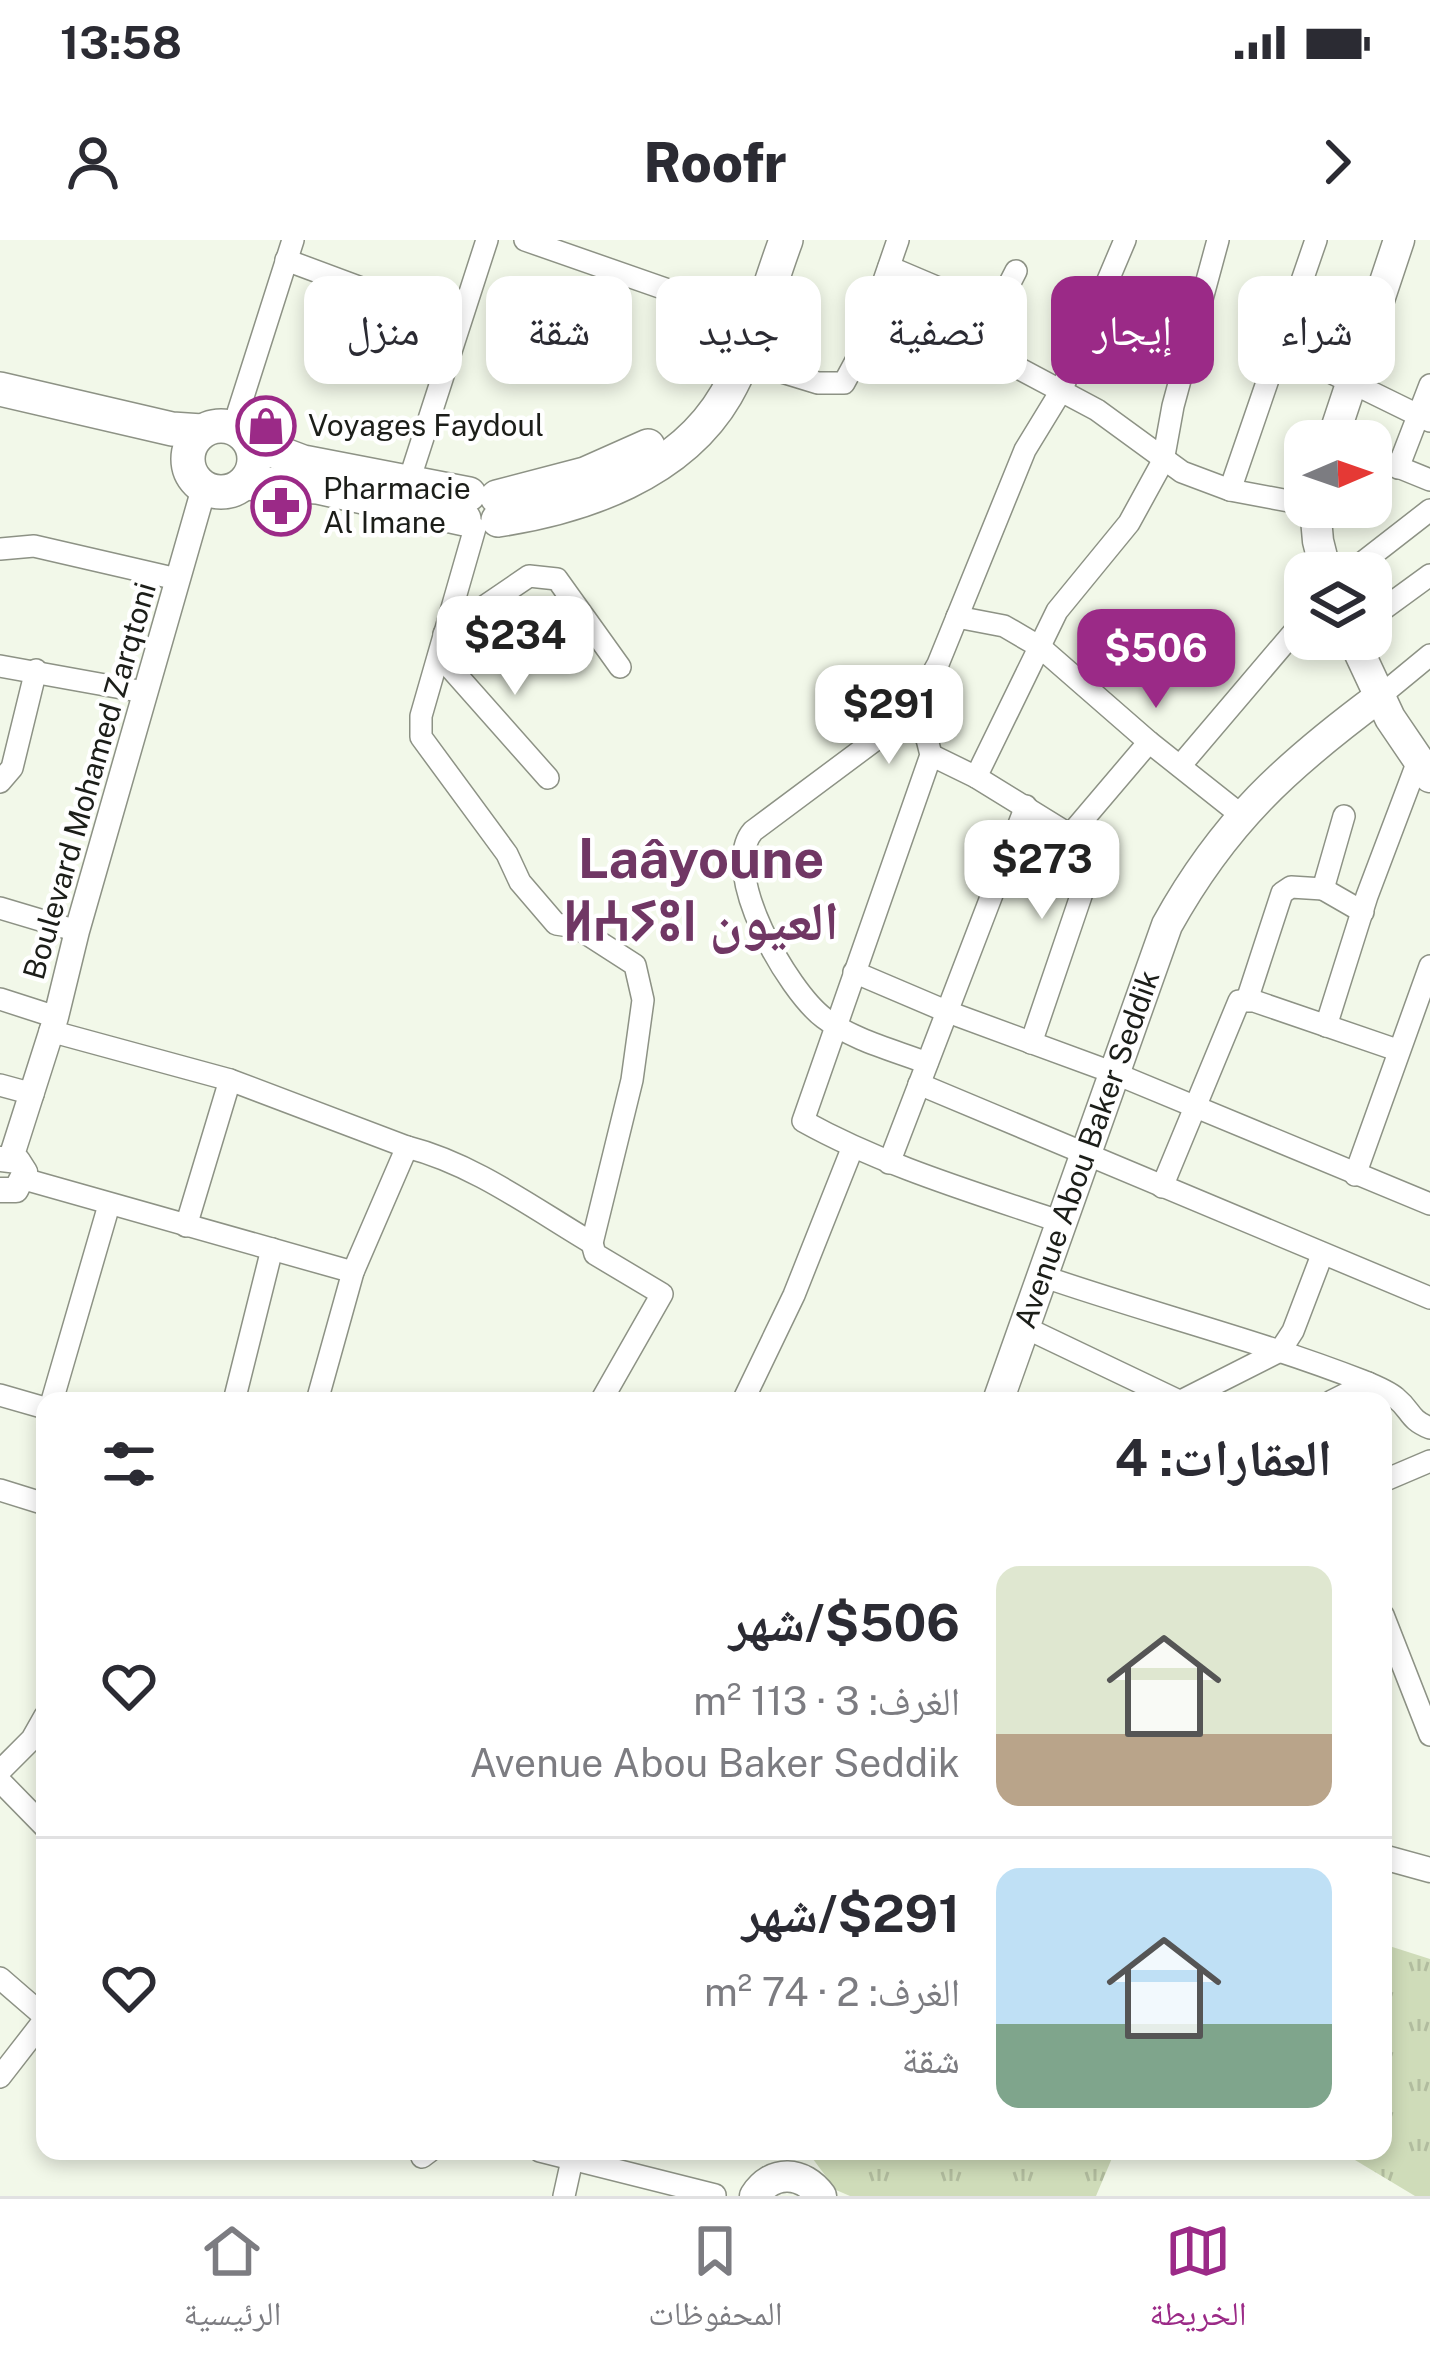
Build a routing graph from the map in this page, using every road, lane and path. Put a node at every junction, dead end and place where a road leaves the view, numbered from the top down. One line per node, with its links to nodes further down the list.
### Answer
1 (487, 240): 22 (street)
2 (525, 240): 21 (street)
3 (763, 240): 15 (main road)
4 (786, 240): 16 (main road)
5 (898, 240): 12 (street)
6 (1125, 240): 32 (street)
7 (1189, 240): 10 (street)
8 (1316, 240): 19 (street)
9 (1399, 240): 20 (main road)
10 (1216, 244): 37 (street)
11 (289, 250): 14 (street); 36 (street)
12 (889, 267): 17 (street); 24 (street)
13 (1016, 272): 18 (street)
14 (348, 276)
15 (750, 276)
16 (773, 276)
17 (910, 276)
18 (1014, 276)
19 (1304, 276)
20 (1386, 276)
21 (656, 286)
22 (462, 312)
23 (1027, 373): 32 (street)
24 (821, 383)
25 (439, 384): 43 (street)
26 (708, 384): 47 (main road)
27 (729, 384): 47 (main road)
28 (1268, 384): 44 (street)
29 (1349, 384): 34 (street); 35 (main road)
30 (1430, 385): 34 (street)
31 (0, 389): 36 (main road)
32 (1061, 391): 37 (street); 53 (street)
33 (0, 412): 40 (main road)
34 (1424, 419): 39 (street)
35 (1339, 420)
36 (228, 434): 40 (main road); 42 (main road); 43 (main road)
37 (1163, 461): 44 (street); 56 (street)
38 (1392, 465): 39 (street)
39 (1398, 468): 41 (street)
40 (197, 480): 42 (main road); 51 (street, Boulevard Mohamed Zarqtoni)
41 (1430, 480)
42 (244, 483): 47 (main road)
43 (408, 484): 47 (main road)
44 (1230, 490): 45 (street)
45 (1284, 500)
46 (1430, 511): 48 (street)
47 (481, 512): 55 (street)
48 (1376, 552)
49 (1, 553): 51 (street)
50 (1430, 574): 52 (street)
51 (177, 580): 62 (street, Boulevard Mohamed Zarqtoni)
52 (1392, 602)
53 (957, 617): 56 (street); 64 (street)
54 (1284, 644): 67 (street)
55 (441, 645): 60 (street); 70 (street); 107 (street)
56 (1040, 647): 65 (street); 69 (street)
57 (1430, 655): 63 (street)
58 (1362, 660): 63 (main road)
59 (0, 666): 61 (street)
60 (620, 667)
61 (36, 670): 62 (street); 71 (street)
62 (144, 692): 79 (street, Boulevard Mohamed Zarqtoni)
63 (1379, 697): 68 (main road); 73 (main road, Avenue Abou Baker Seddik)
64 (910, 714): 66 (street); 87 (street)
65 (1149, 742): 67 (street); 75 (street)
66 (931, 755): 69 (street); 81 (street)
67 (1180, 766): 73 (street)
68 (1424, 769): 78 (street)
69 (976, 777): 72 (street)
70 (548, 778)
71 (0, 782)
72 (1026, 806): 75 (street); 84 (street)
73 (1241, 815): 91 (main road, Avenue Abou Baker Seddik)
74 (1345, 816): 76 (street)
75 (1070, 835): 88 (street)
76 (1323, 889): 78 (street); 83 (street)
77 (0, 908): 79 (street)
78 (1363, 912): 86 (street)
79 (76, 931): 85 (street, Boulevard Mohamed Zarqtoni)
80 (1430, 966): 89 (street)
81 (854, 973): 84 (street); 87 (street)
82 (0, 999): 85 (street)
83 (1247, 1000): 86 (street); 95 (street)
84 (948, 1012): 88 (street); 90 (street)
85 (53, 1024): 92 (street); 94 (street, Boulevard Mohamed Zarqtoni)
86 (1326, 1025): 89 (street)
87 (836, 1027): 90 (street); 97 (street)
88 (1031, 1043): 91 (street)
89 (1397, 1050): 100 (street)
90 (923, 1073): 98 (street); 99 (street)
91 (1114, 1073): 95 (street); 98 (main road, Avenue Abou Baker Seddik)
92 (230, 1080): 96 (street); 106 (street)
93 (0, 1085): 94 (street)
94 (33, 1094): 101 (street, Boulevard Mohamed Zarqtoni)
95 (1193, 1108): 100 (street); 102 (street)
96 (406, 1147): 107 (street); 110 (street)
97 (852, 1148): 99 (street); 120 (street)
98 (1085, 1154): 102 (street); 105 (main road, Avenue Abou Baker Seddik)
99 (889, 1163): 105 (street)
100 (1355, 1175): 103 (street)
101 (6, 1180): 104 (street)
102 (1162, 1186): 109 (street)
103 (1430, 1204)
104 (109, 1205): 106 (street); 116 (street)
105 (1060, 1222): 111 (main road, Avenue Abou Baker Seddik)
106 (186, 1226): 108 (street)
107 (592, 1243): 119 (street)
108 (272, 1250): 110 (street); 117 (street)
109 (1322, 1255): 112 (street); 114 (street)
110 (353, 1272): 118 (street)
111 (1042, 1276): 113 (main road, Avenue Abou Baker Seddik); 114 (street)
112 (1430, 1298)
113 (1024, 1327): 121 (main road, Avenue Abou Baker Seddik); 122 (street)
114 (1280, 1351): 115 (street); 123 (street)
115 (1368, 1383): 124 (street); 125 (street)
116 (55, 1392)
117 (236, 1392)
118 (320, 1392)
119 (606, 1392)
120 (747, 1392)
121 (1001, 1392)
122 (1161, 1392)
123 (1198, 1392)
124 (1350, 1392)
125 (1385, 1392)
126 (0, 1395): 128 (street)
127 (1392, 1396): 129 (street)
128 (36, 1405)
129 (1430, 1428)
130 (1430, 1461): 131 (street)
131 (1392, 1476)
132 (0, 1490): 133 (street)
133 (36, 1501)
134 (1392, 1639): 136 (street)
135 (36, 1732): 137 (street)
136 (1430, 1735)
137 (4, 1760)
138 (0, 1781): 139 (street)
139 (36, 1818)
140 (1392, 1856): 141 (street)
141 (1430, 1870)
142 (0, 1978): 143 (street)
143 (36, 2010)
144 (36, 2030): 145 (street)
145 (0, 2077)
146 (572, 2160): 151 (street); 152 (street)
147 (770, 2160): 150 (main road)
148 (800, 2160): 149 (main road)
149 (816, 2190): 150 (main road)
150 (758, 2191): 151 (street)
151 (716, 2195)
152 (564, 2196)

